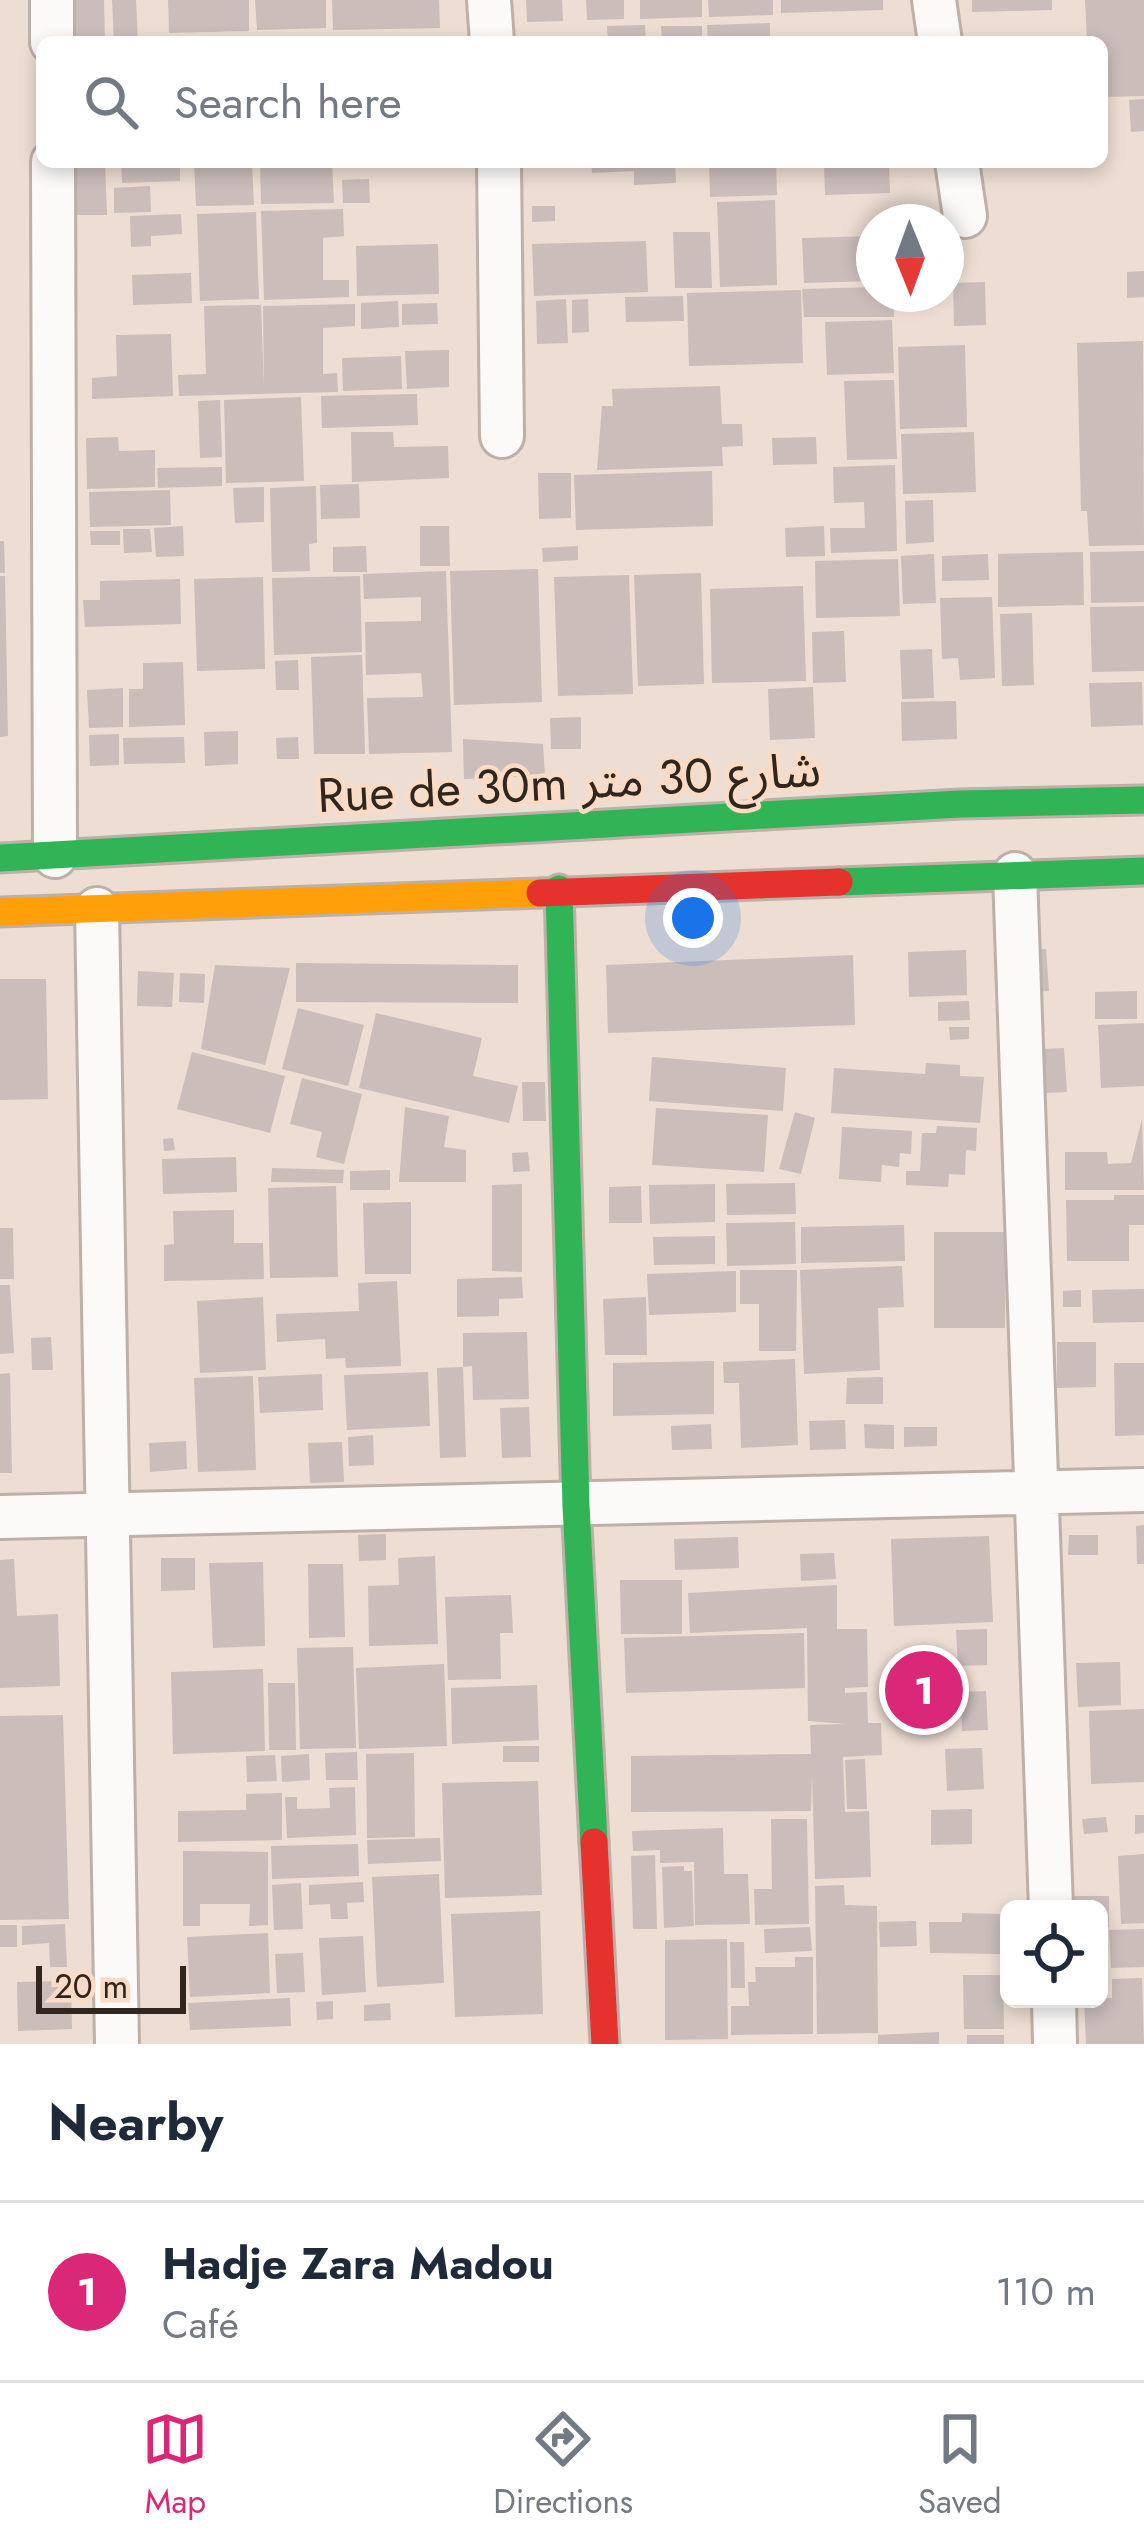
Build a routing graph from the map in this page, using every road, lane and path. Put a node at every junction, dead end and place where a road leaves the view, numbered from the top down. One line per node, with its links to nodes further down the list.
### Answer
1 (52, 0): 4 (street)
2 (489, 0): 5 (street)
3 (934, 0): 6 (street)
4 (52, 36)
5 (492, 36)
6 (939, 36)
7 (52, 168): 13 (street)
8 (499, 168): 11 (street)
9 (958, 168): 10 (street)
10 (963, 204)
11 (502, 436)
12 (1144, 800): 13 (street, Rue de 30m شارع 30 متر)
13 (55, 856): 14 (street, Rue de 30m شارع 30 متر)
14 (0, 858)
15 (1144, 871): 16 (street)
16 (1015, 874): 17 (street); 21 (street)
17 (559, 889): 18 (street); 22 (street)
18 (97, 909): 19 (street); 23 (street)
19 (0, 912)
20 (1144, 1490): 21 (street)
21 (1040, 1493): 22 (street); 25 (street)
22 (576, 1506): 23 (street); 28 (street)
23 (112, 1512): 24 (street); 27 (street)
24 (0, 1517)
25 (1052, 1900)
26 (1054, 2008): 29 (street)
27 (117, 2044)
28 (605, 2044)
29 (1055, 2044)

